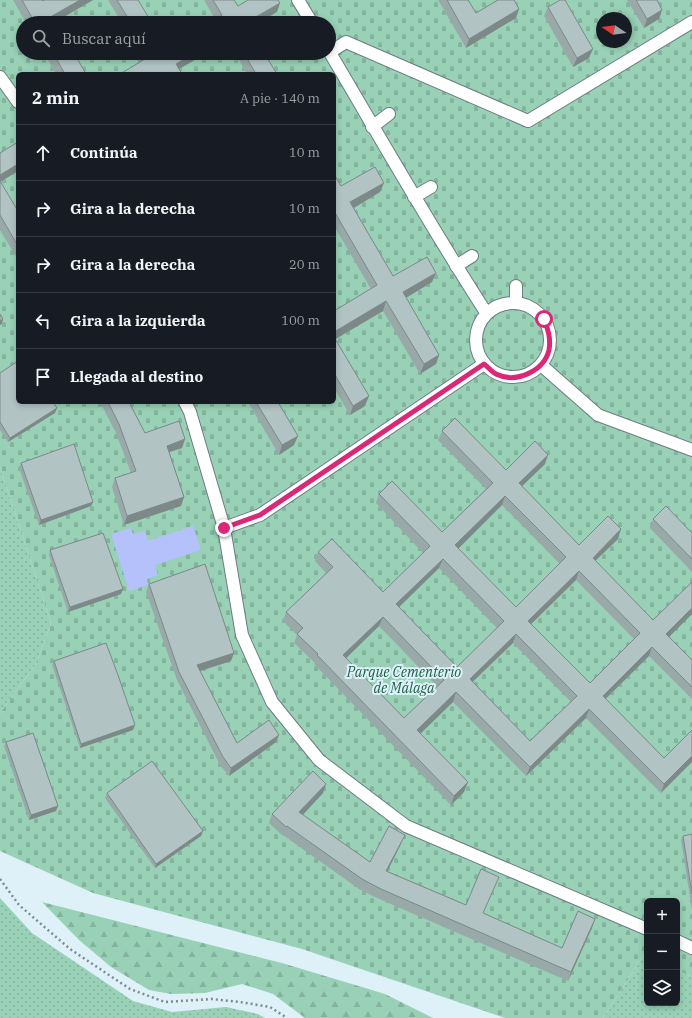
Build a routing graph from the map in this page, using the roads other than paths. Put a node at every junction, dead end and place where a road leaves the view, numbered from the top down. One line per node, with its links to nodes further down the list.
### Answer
1 (298, 0): 2 (lane)
2 (308, 16)
3 (692, 22): 4 (lane)
4 (336, 48)
5 (334, 60): 9 (lane)
6 (0, 77): 7 (lane)
7 (16, 99)
8 (388, 114): 9 (lane)
9 (372, 127): 11 (lane)
10 (431, 187): 11 (lane)
11 (414, 197): 13 (lane)
12 (472, 256): 13 (lane)
13 (456, 266): 16 (lane)
14 (516, 286): 15 (lane)
15 (516, 303): 16 (lane); 18 (lane)
16 (487, 314): 17 (lane)
17 (484, 364): 18 (lane); 21 (lane)
18 (541, 365): 20 (lane)
19 (186, 404): 21 (lane)
20 (692, 450)
21 (224, 528): 22 (lane)
22 (644, 927)
23 (680, 942): 24 (lane)
24 (692, 948)

